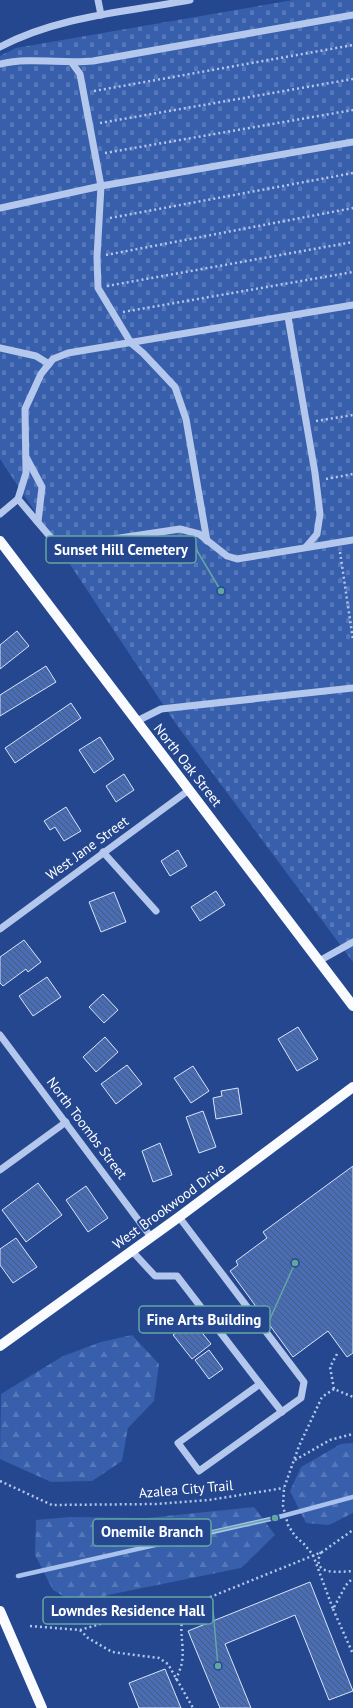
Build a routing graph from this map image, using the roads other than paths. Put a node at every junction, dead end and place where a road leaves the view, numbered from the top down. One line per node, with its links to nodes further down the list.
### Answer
1 (98, 0): 4 (street)
2 (190, 0): 3 (street)
3 (180, 1): 4 (street)
4 (101, 15): 6 (street)
5 (353, 15): 7 (street)
6 (0, 47)
7 (72, 63): 8 (street); 10 (street)
8 (0, 64)
9 (353, 142): 10 (street)
10 (101, 186): 11 (street); 14 (street)
11 (0, 208)
12 (353, 305): 13 (street)
13 (288, 317): 14 (street); 24 (street)
14 (131, 343): 16 (street); 23 (street)
15 (0, 348): 16 (street)
16 (49, 364): 17 (street)
17 (26, 457): 18 (street); 20 (street)
18 (18, 498): 19 (street); 20 (street)
19 (0, 514)
20 (38, 522): 23 (street)
21 (353, 540): 24 (street)
22 (0, 541): 26 (main road, North Oak Street)
23 (207, 541): 24 (street)
24 (306, 547)
25 (353, 688): 26 (street)
26 (137, 721): 27 (main road, North Oak Street)
27 (190, 790): 28 (street, West Jane Street); 32 (main road, North Oak Street)
28 (103, 852): 29 (street); 30 (street, West Jane Street)
29 (156, 911)
30 (0, 929)
31 (353, 942): 32 (street)
32 (319, 961): 33 (main road, North Oak Street)
33 (353, 1006)
34 (0, 1034): 36 (street, North Toombs Street)
35 (353, 1087): 38 (main road, West Brookwood Drive)
36 (66, 1122): 37 (street); 39 (street, North Toombs Street)
37 (0, 1169)
38 (179, 1217): 39 (main road, West Brookwood Drive); 43 (street)
39 (151, 1237): 40 (main road, West Brookwood Drive)
40 (132, 1251): 41 (main road, West Brookwood Drive); 42 (street)
41 (0, 1346)
42 (260, 1384): 43 (street); 43 (street)
43 (282, 1412)
44 (0, 1611): 45 (main road)
45 (42, 1708)

